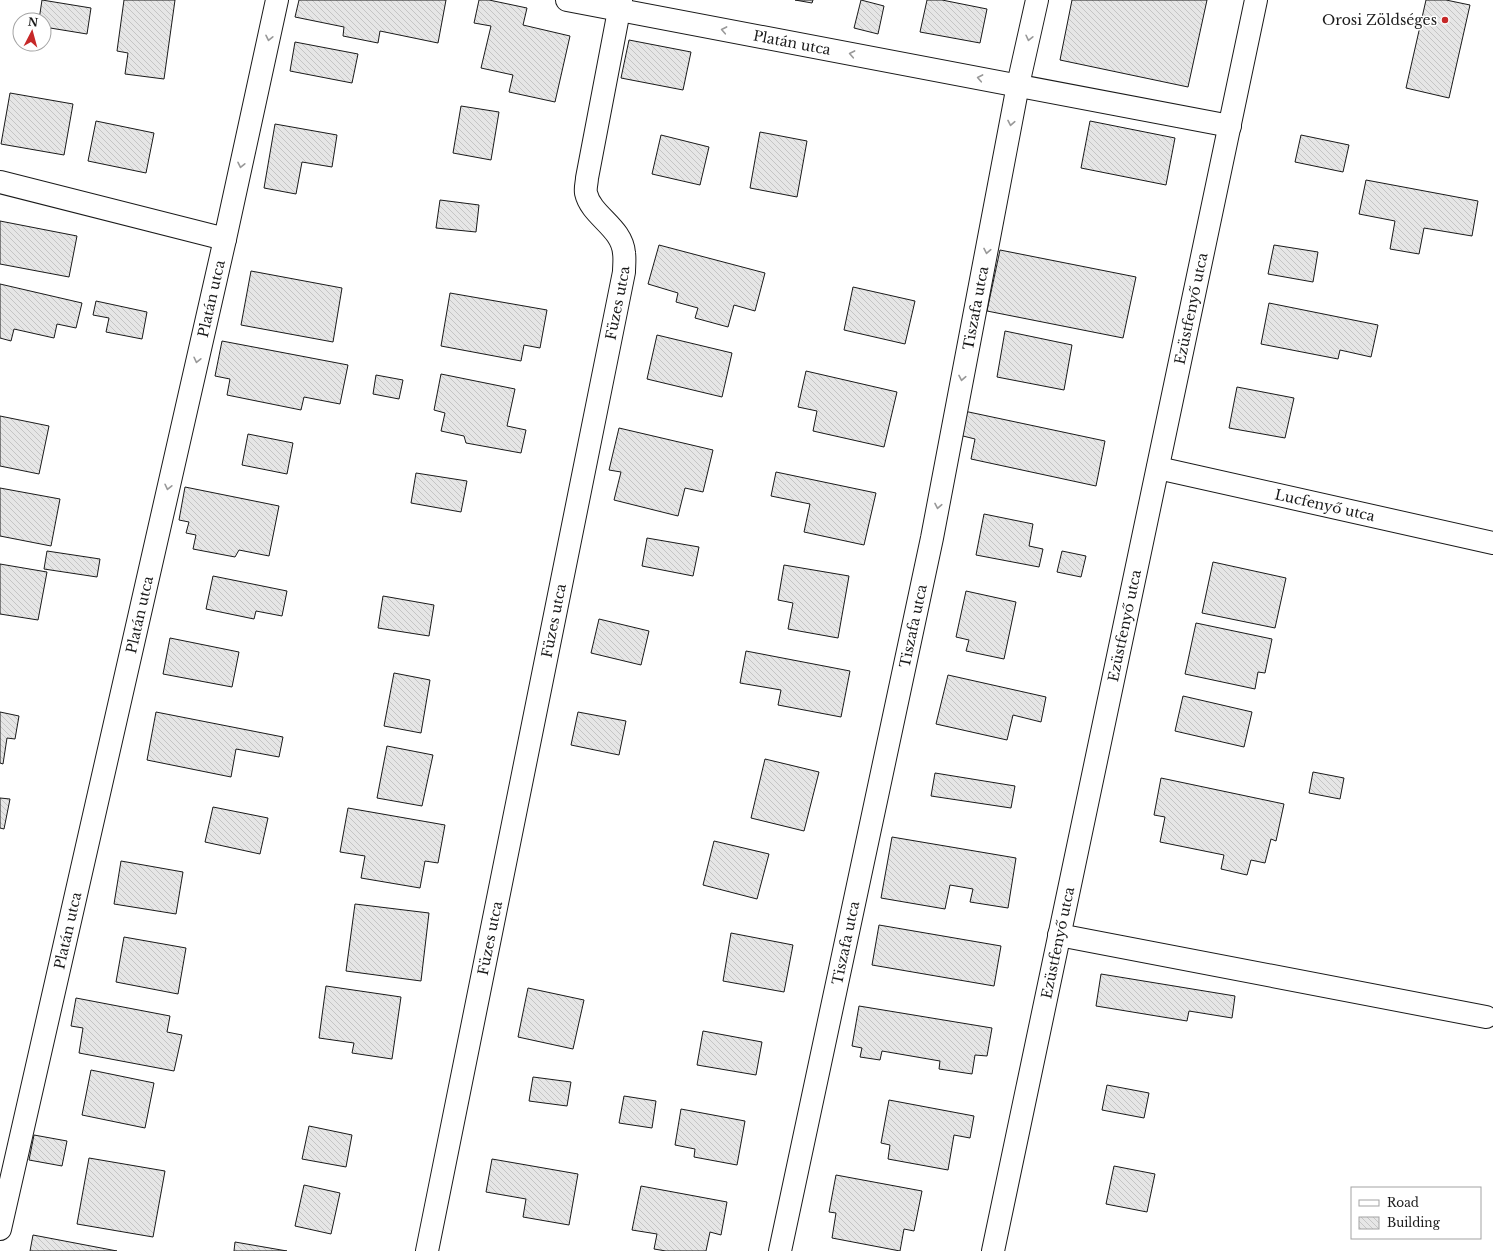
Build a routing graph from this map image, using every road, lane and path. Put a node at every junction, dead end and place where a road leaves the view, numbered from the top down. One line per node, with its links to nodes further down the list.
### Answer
1 (277, 0): 9 (street, Platán utca, one-way to 9)
2 (566, 0): 5 (street, Platán utca)
3 (1037, 0): 6 (street, Tiszafa utca, one-way to 6)
4 (1256, 0): 7 (street, Ezüstfenyő utca)
5 (620, 5): 6 (street, Platán utca, one-way to 5); 15 (street, Füzes utca)
6 (1018, 85): 7 (street, Platán utca); 16 (street, Tiszafa utca, one-way to 16)
7 (1230, 126): 10 (street, Ezüstfenyő utca)
8 (0, 182): 9 (street)
9 (225, 239): 14 (street, Platán utca, one-way to 14)
10 (1158, 468): 11 (street, Lucfenyő utca); 12 (street, Ezüstfenyő utca)
11 (1493, 542)
12 (1059, 935): 13 (street); 17 (street, Ezüstfenyő utca)
13 (1486, 1017)
14 (0, 1229)
15 (426, 1251)
16 (780, 1251)
17 (993, 1251)

